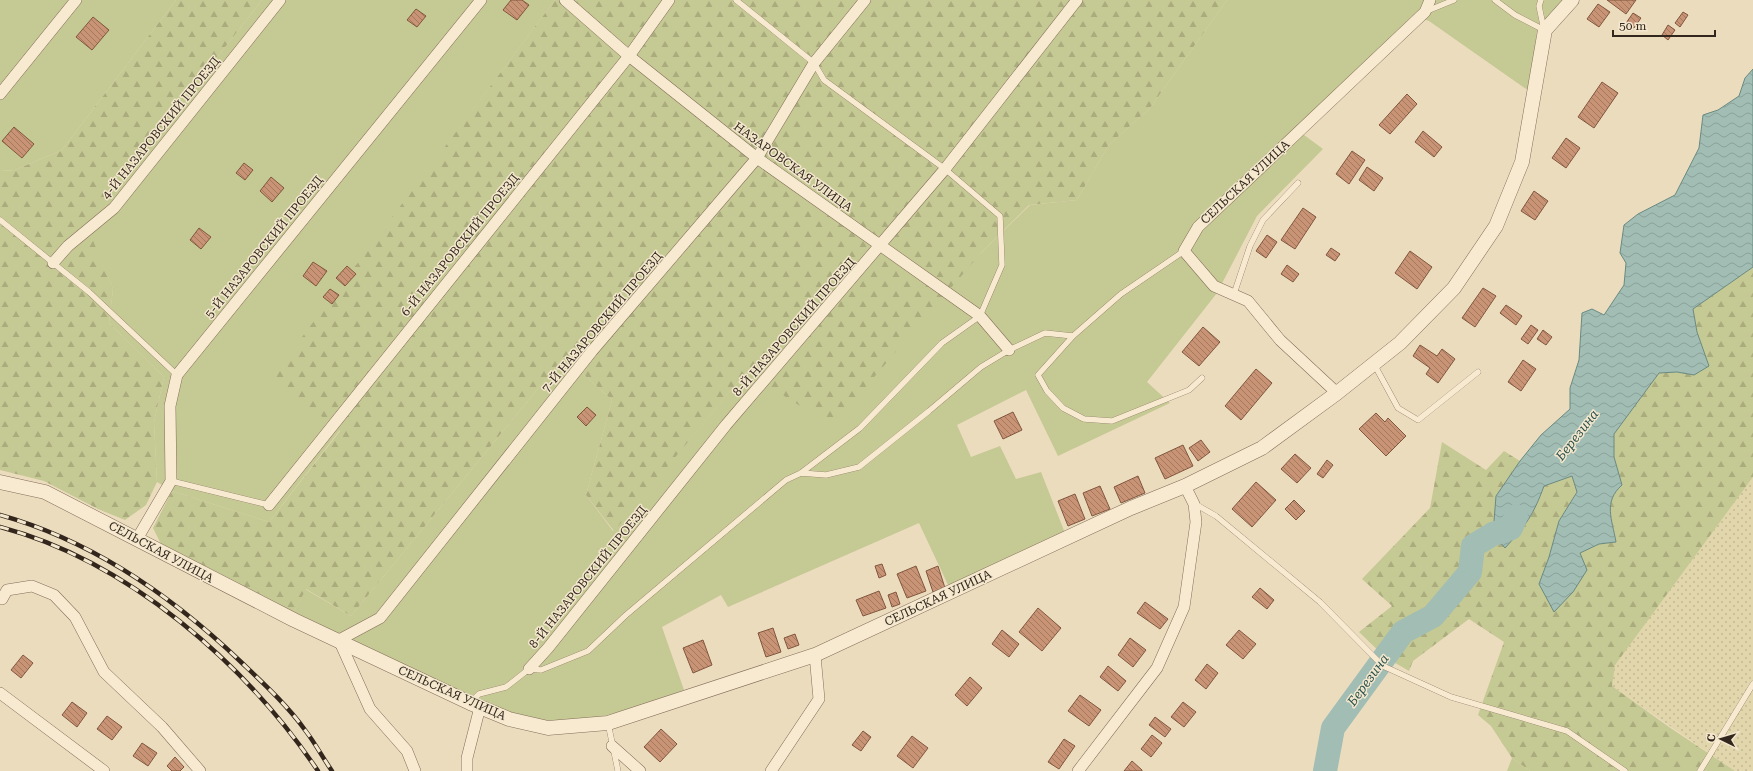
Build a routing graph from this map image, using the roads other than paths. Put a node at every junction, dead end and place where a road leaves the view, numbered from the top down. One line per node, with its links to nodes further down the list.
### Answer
1 (76, 0): 18 (street)
2 (280, 0): 25 (street, 4-Й НАЗАРОВСКИЙ ПРОЕЗД)
3 (481, 0): 32 (street, 5-Й НАЗАРОВСКИЙ ПРОЕЗД)
4 (565, 0): 16 (street, НАЗАРОВСКАЯ УЛИЦА)
5 (669, 0): 16 (street, 6-Й НАЗАРОВСКИЙ ПРОЕЗД)
6 (736, 0): 17 (lane)
7 (865, 0): 17 (street, 7-Й НАЗАРОВСКИЙ ПРОЕЗД)
8 (1077, 0): 20 (street, 8-Й НАЗАРОВСКИЙ ПРОЕЗД)
9 (1430, 0): 14 (street, СЕЛЬСКАЯ УЛИЦА)
10 (1454, 0): 14 (lane)
11 (1495, 0): 15 (lane)
12 (1541, 0): 15 (lane)
13 (1572, 0): 15 (street)
14 (1425, 12): 24 (street, СЕЛЬСКАЯ УЛИЦА)
15 (1544, 30): 30 (street, СЕЛЬСКАЯ УЛИЦА)
16 (629, 56): 19 (street, НАЗАРОВСКАЯ УЛИЦА); 40 (street, 6-Й НАЗАРОВСКИЙ ПРОЕЗД)
17 (814, 63): 19 (street, 7-Й НАЗАРОВСКИЙ ПРОЕЗД); 20 (lane)
18 (0, 94)
19 (757, 158): 23 (street, НАЗАРОВСКАЯ УЛИЦА); 43 (street, 7-Й НАЗАРОВСКИЙ ПРОЕЗД)
20 (944, 169): 23 (street, 8-Й НАЗАРОВСКИЙ ПРОЕЗД); 27 (lane)
21 (1298, 184): 26 (lane)
22 (0, 220): 25 (lane)
23 (880, 246): 27 (street, НАЗАРОВСКАЯ УЛИЦА); 45 (street, 8-Й НАЗАРОВСКИЙ ПРОЕЗД)
24 (1184, 251): 26 (street); 28 (lane)
25 (53, 263): 32 (lane)
26 (1234, 294): 34 (street)
27 (980, 316): 29 (street, НАЗАРОВСКАЯ УЛИЦА); 35 (lane)
28 (1073, 336): 29 (lane); 33 (lane)
29 (1009, 350): 35 (lane)
30 (1374, 364): 31 (lane); 34 (street, СЕЛЬСКАЯ УЛИЦА)
31 (1478, 372)
32 (177, 375): 36 (street, 5-Й НАЗАРОВСКИЙ ПРОЕЗД)
33 (1202, 378)
34 (1337, 393): 38 (street, СЕЛЬСКАЯ УЛИЦА)
35 (801, 473): 45 (lane)
36 (171, 481): 40 (lane); 41 (street)
37 (0, 482): 41 (street, СЕЛЬСКАЯ УЛИЦА)
38 (1185, 486): 39 (street); 44 (street, СЕЛЬСКАЯ УЛИЦА)
39 (1194, 504): 58 (street); 59 (lane)
40 (269, 505)
41 (137, 539): 43 (street, СЕЛЬСКАЯ УЛИЦА)
42 (2, 599): 51 (street)
43 (339, 640): 48 (street, СЕЛЬСКАЯ УЛИЦА); 53 (street)
44 (815, 655): 49 (street, СЕЛЬСКАЯ УЛИЦА); 57 (street)
45 (529, 669): 48 (lane)
46 (1753, 684): 60 (lane)
47 (0, 693): 52 (street)
48 (475, 705): 49 (street, СЕЛЬСКАЯ УЛИЦА); 54 (street)
49 (608, 723): 50 (lane)
50 (612, 746): 55 (lane); 56 (street)
51 (198, 770)
52 (104, 771)
53 (415, 771)
54 (467, 771)
55 (618, 771)
56 (640, 771)
57 (771, 771)
58 (1078, 771)
59 (1625, 771)
60 (1700, 771)

